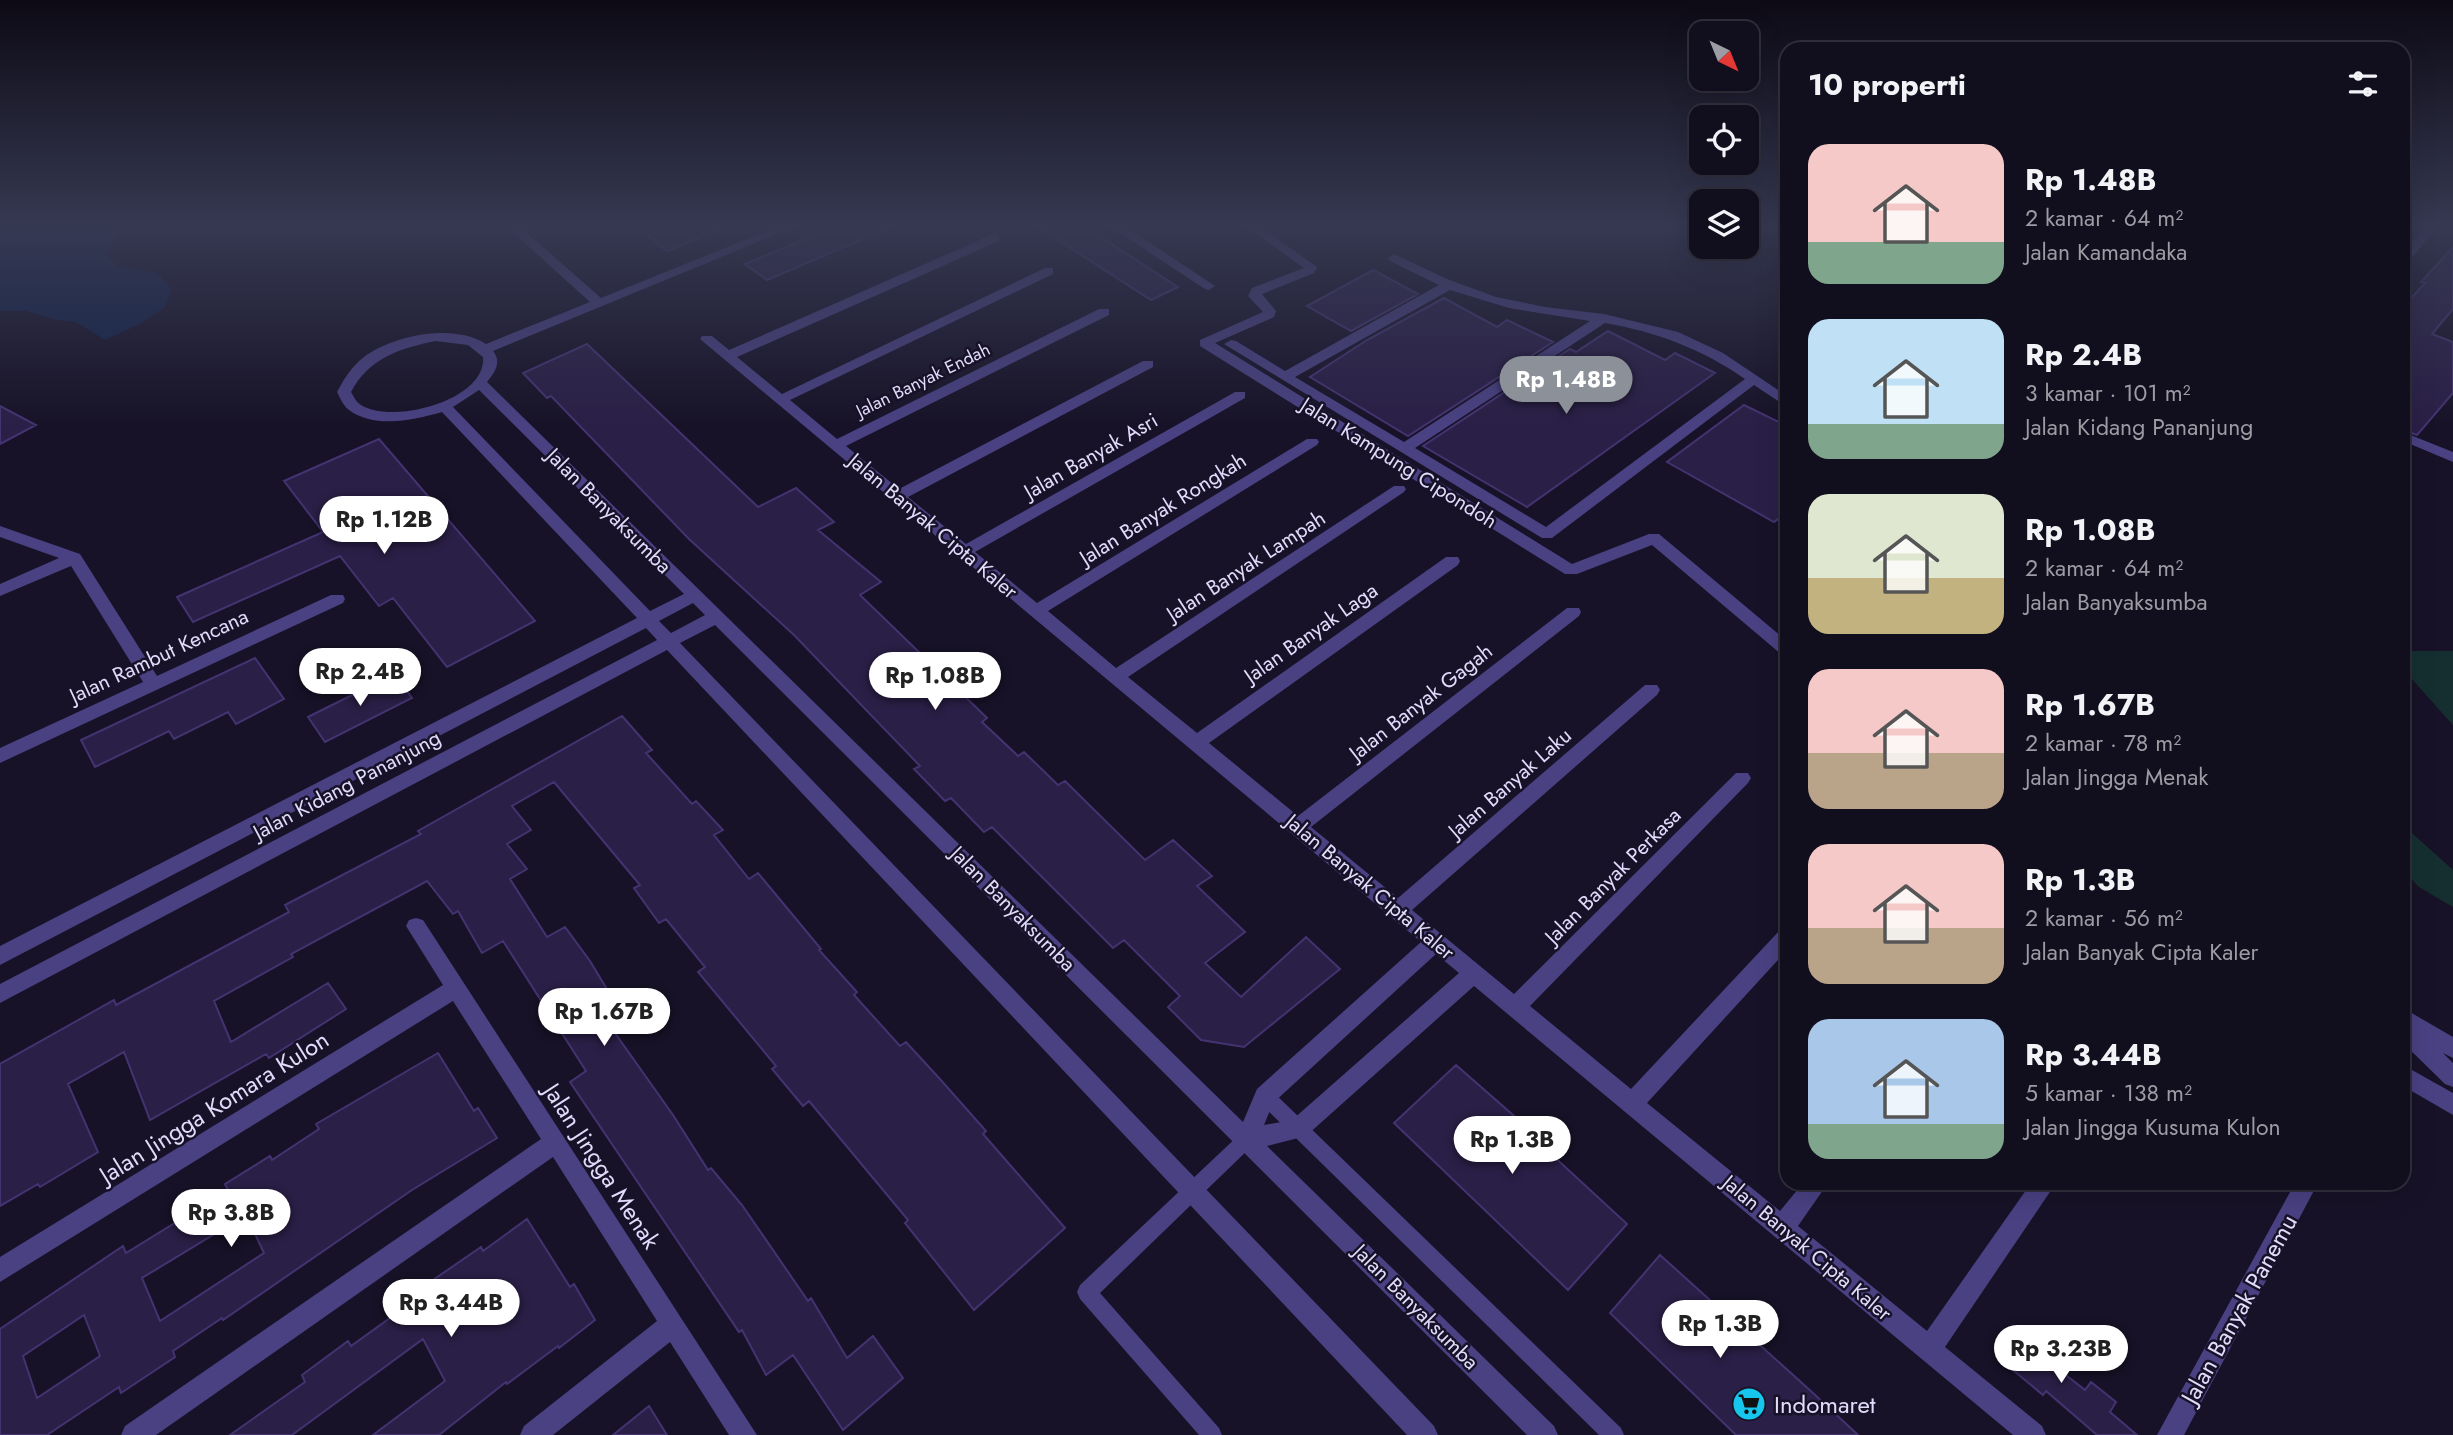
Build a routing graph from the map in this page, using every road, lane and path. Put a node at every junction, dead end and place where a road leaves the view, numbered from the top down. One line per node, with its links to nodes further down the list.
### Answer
1 (587, 292): 8 (street)
2 (626, 292): 8 (street)
3 (872, 292): 14 (street)
4 (1005, 292): 21 (street)
5 (1256, 292): 42 (street, Jalan Kampung Cipondoh)
6 (1436, 292): 16 (street)
7 (1465, 292): 10 (street)
8 (599, 303): 13 (street)
9 (1104, 312): 25 (street, Jalan Banyak Endah)
10 (1604, 318): 17 (street); 26 (street)
11 (706, 339): 14 (street, Jalan Banyak Cipta Kaler)
12 (1231, 344): 16 (street)
13 (485, 349): 18 (street); 22 (street)
14 (727, 356): 21 (street, Jalan Banyak Cipta Kaler)
15 (1148, 364): 29 (street)
16 (1286, 376): 26 (street)
17 (1754, 379): 20 (street); 26 (street)
18 (481, 384): 22 (street); 35 (street, Jalan Banyaksumba)
19 (1240, 395): 31 (street, Jalan Banyak Asri)
20 (1780, 398)
21 (780, 400): 25 (street, Jalan Banyak Cipta Kaler)
22 (444, 406): 40 (street)
23 (2410, 439): 27 (street)
24 (1312, 442): 37 (street, Jalan Banyak Rongkah)
25 (835, 446): 29 (street, Jalan Banyak Cipta Kaler)
26 (1406, 447)
27 (2452, 456)
28 (1399, 489): 43 (street, Jalan Banyak Lampah)
29 (896, 497): 31 (street, Jalan Banyak Cipta Kaler)
30 (0, 531): 32 (street)
31 (962, 553): 37 (street, Jalan Banyak Cipta Kaler)
32 (74, 558): 34 (street); 44 (street)
33 (1452, 561): 46 (street, Jalan Banyak Laga)
34 (0, 590)
35 (695, 595): 39 (street, Jalan Banyaksumba); 40 (street, Jalan Kidang Pananjung)
36 (337, 599): 44 (street, Jalan Rambut Kencana)
37 (1036, 611): 43 (street, Jalan Banyak Cipta Kaler)
38 (1573, 612): 49 (street, Jalan Banyak Gagah)
39 (716, 617): 41 (street, Jalan Kidang Pananjung); 69 (street, Jalan Banyaksumba)
40 (648, 620): 41 (street); 54 (street, Jalan Kidang Pananjung)
41 (668, 641): 57 (street, Jalan Kidang Pananjung); 74 (street)
42 (1780, 644)
43 (1115, 677): 46 (street, Jalan Banyak Cipta Kaler)
44 (153, 683): 47 (street, Jalan Rambut Kencana)
45 (1651, 690): 50 (street, Jalan Banyak Laku)
46 (1196, 743): 49 (street, Jalan Banyak Cipta Kaler)
47 (0, 756)
48 (1742, 778): 58 (street, Jalan Banyak Perkasa)
49 (1297, 827): 50 (street, Jalan Banyak Cipta Kaler)
50 (1398, 910): 52 (street, Jalan Banyak Cipta Kaler)
51 (416, 926): 56 (street, Jalan Jingga Menak)
52 (1436, 942): 55 (street, Jalan Banyak Cipta Kaler); 65 (street)
53 (1780, 944): 66 (street)
54 (0, 956)
55 (1474, 973): 58 (street, Jalan Banyak Cipta Kaler); 68 (street)
56 (456, 988): 70 (street, Jalan Jingga Menak); 76 (street, Jalan Jingga Komara Kulon)
57 (0, 994)
58 (1515, 1007): 66 (street, Jalan Banyak Cipta Kaler)
59 (2410, 1021): 61 (street)
60 (2410, 1036): 63 (street)
61 (2453, 1048)
62 (2410, 1052): 63 (street)
63 (2450, 1075)
64 (2410, 1078): 67 (street)
65 (1265, 1096): 68 (lane); 69 (street)
66 (1632, 1104): 75 (street, Jalan Banyak Cipta Kaler)
67 (2453, 1105)
68 (1298, 1129): 69 (street); 85 (lane)
69 (1247, 1139): 74 (lane); 84 (street, Jalan Banyaksumba)
70 (556, 1142): 77 (street, Jalan Jingga Menak); 79 (street)
71 (1811, 1190): 75 (street)
72 (2040, 1190): 78 (street)
73 (2303, 1190): 87 (street, Jalan Banyak Panemu)
74 (1192, 1191): 82 (lane); 83 (street)
75 (1782, 1227): 78 (street, Jalan Banyak Cipta Kaler)
76 (0, 1270)
77 (673, 1324): 80 (street); 81 (street, Jalan Jingga Menak)
78 (1929, 1349): 86 (street, Jalan Banyak Cipta Kaler)
79 (134, 1435)
80 (533, 1435)
81 (744, 1435)
82 (1212, 1435)
83 (1425, 1435)
84 (1545, 1435)
85 (1614, 1435)
86 (2033, 1435)
87 (2170, 1435)

